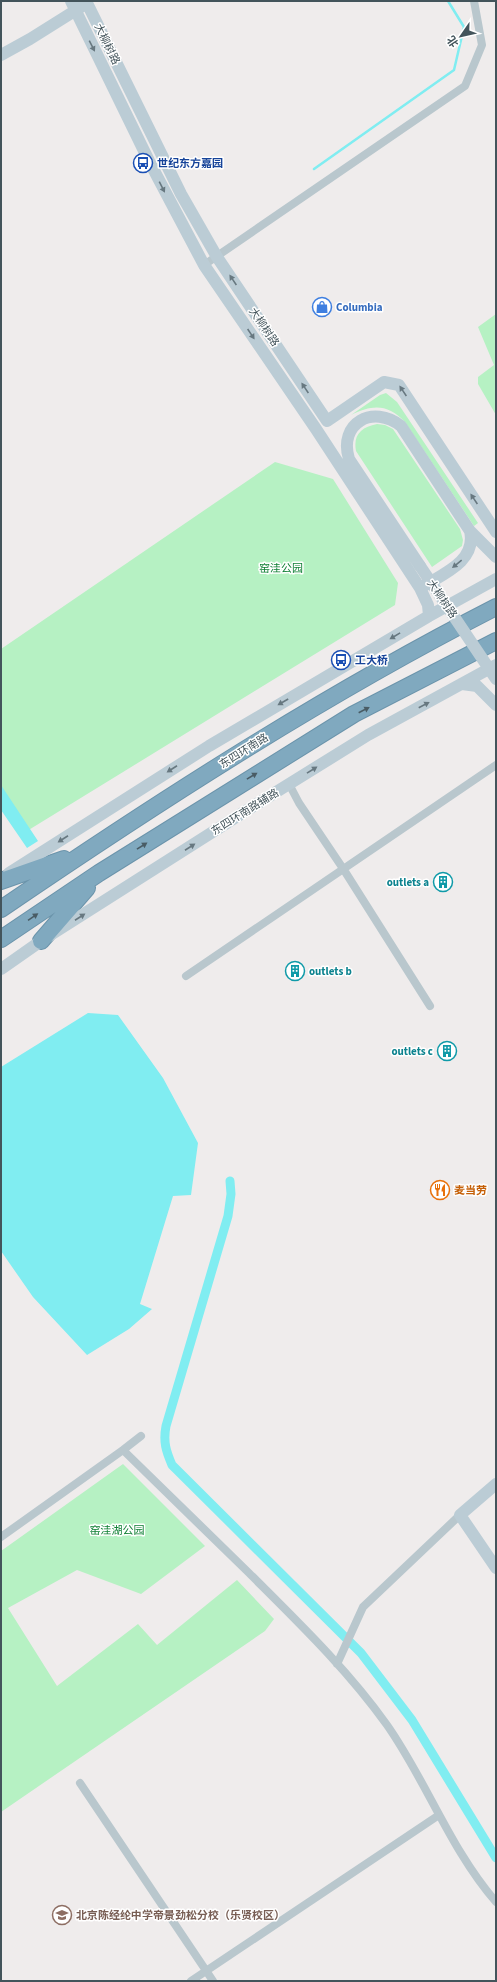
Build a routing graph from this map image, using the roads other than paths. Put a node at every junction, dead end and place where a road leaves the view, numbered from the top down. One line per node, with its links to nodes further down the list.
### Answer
1 (474, 1): 5 (street)
2 (88, 2): 3 (street); 5 (street, 大柳树路)
3 (73, 6): 4 (street); 6 (street, 大柳树路, one-way to 6)
4 (1, 55)
5 (217, 257): 6 (street); 7 (street, 大柳树路, one-way to 5)
6 (204, 265): 8 (street, 大柳树路, one-way to 8)
7 (327, 421): 8 (street); 10 (street, one-way to 7)
8 (316, 429): 13 (street, 大柳树路)
9 (470, 531): 11 (street, 大柳树路); 13 (street, one-way to 13); 18 (street, 大柳树路, bridge)
10 (496, 532)
11 (496, 557)
12 (496, 579): 15 (street)
13 (420, 588): 15 (street, 大柳树路)
14 (496, 607): 23 (highway, 东四环南路)
15 (429, 616): 26 (street, one-way to 26)
16 (496, 641): 25 (highway, one-way to 16)
17 (496, 665): 19 (street, 东四环南路辅路)
18 (496, 679)
19 (462, 684): 20 (street); 22 (street, 东四环南路辅路, one-way to 19)
20 (496, 705)
21 (496, 765): 24 (street)
22 (289, 784): 24 (street); 29 (street, 东四环南路辅路, one-way to 22)
23 (84, 852): 26 (highway); 27 (highway, 东四环南路)
24 (344, 870): 32 (street); 33 (street)
25 (99, 873): 28 (highway, one-way to 25); 29 (highway)
26 (1, 880)
27 (1, 909)
28 (1, 939)
29 (41, 941): 30 (street, 东四环南路辅路)
30 (5, 966): 31 (street, 东四环南路辅路)
31 (1, 973)
32 (186, 976)
33 (430, 1006)
34 (141, 1436): 35 (street)
35 (123, 1450): 38 (street); 40 (street)
36 (496, 1484): 37 (street)
37 (460, 1515): 39 (street); 40 (street)
38 (1, 1537)
39 (496, 1568)
40 (338, 1664): 42 (street)
41 (80, 1783): 44 (street)
42 (439, 1815): 43 (street); 44 (street)
43 (496, 1902)
44 (205, 1972): 45 (street); 46 (street)
45 (191, 1981)
46 (213, 1981)

